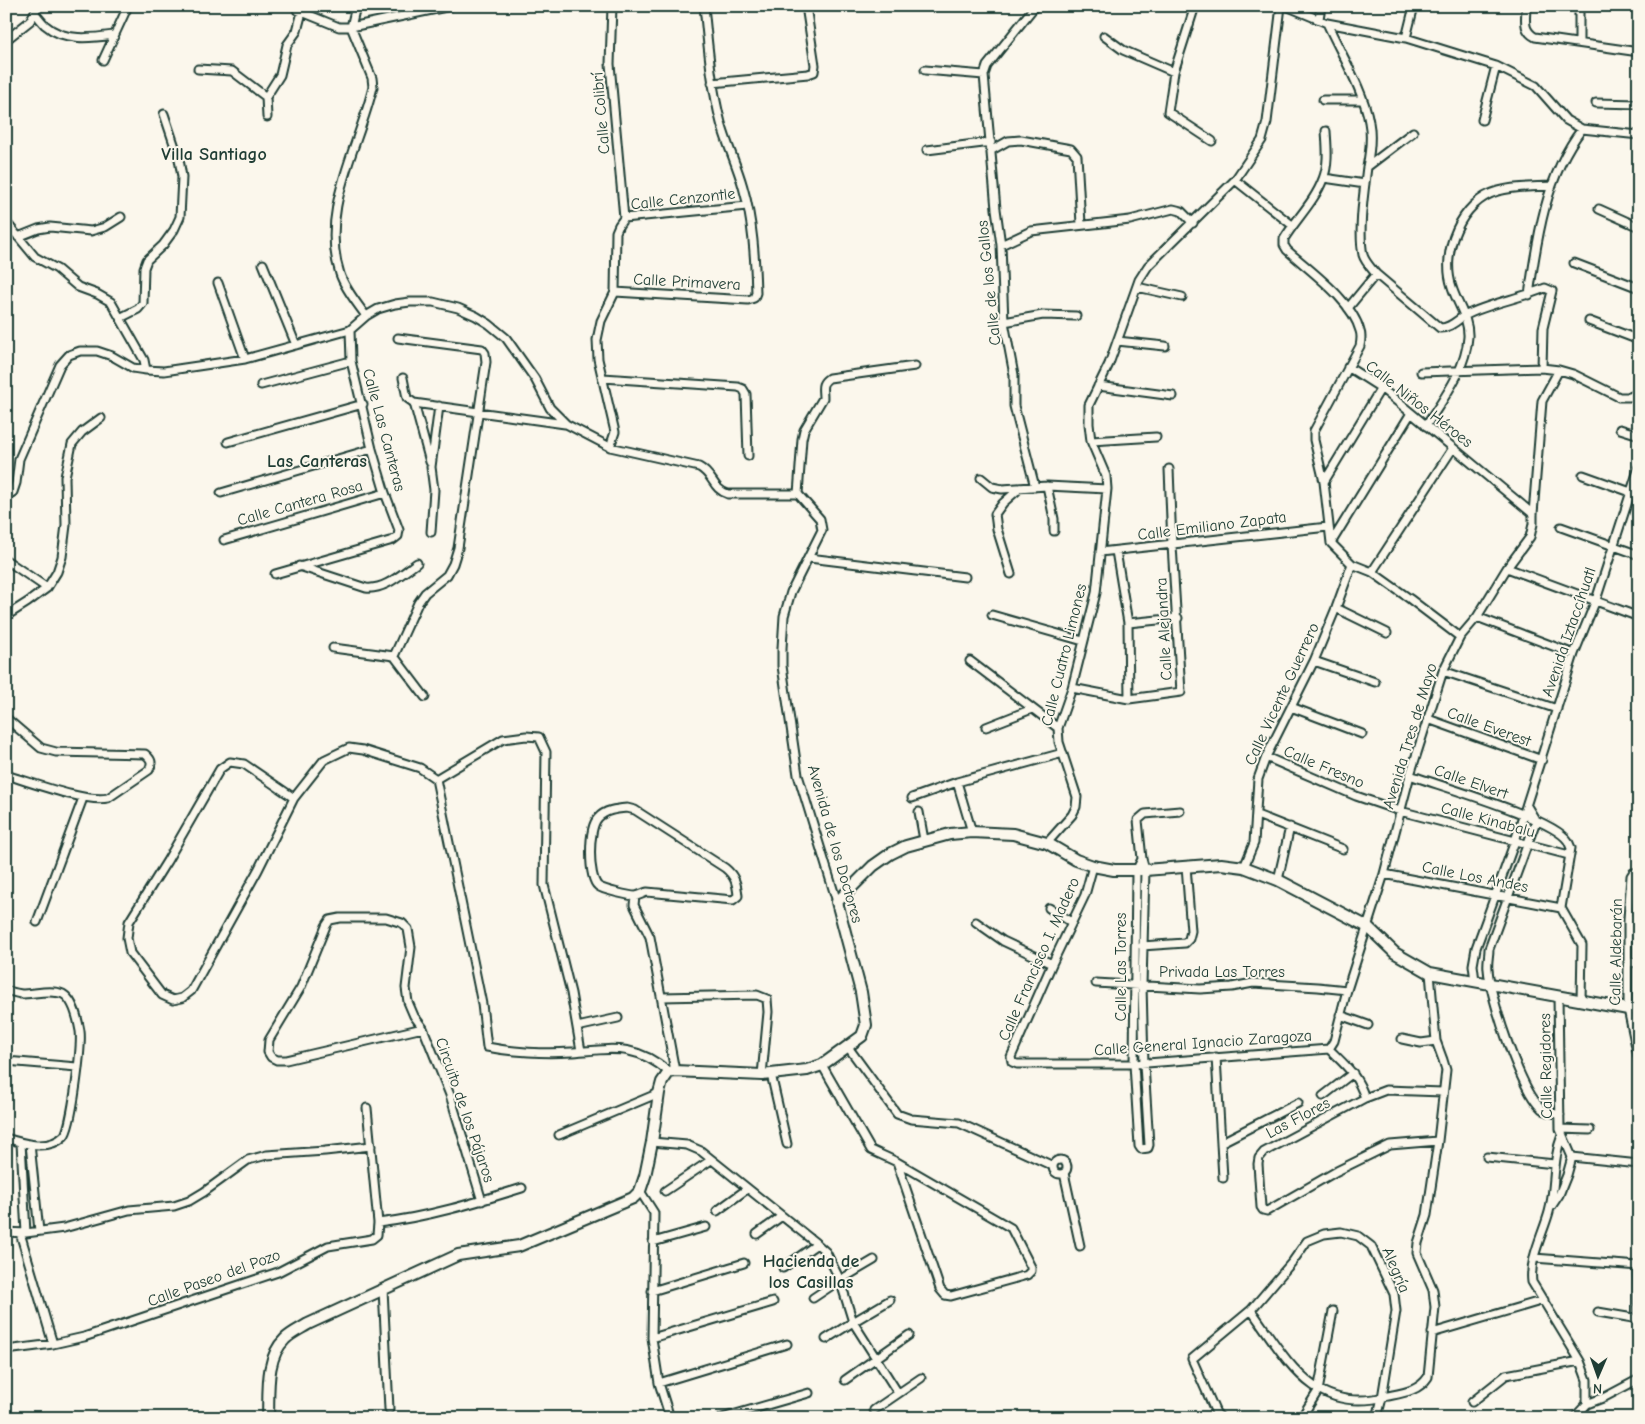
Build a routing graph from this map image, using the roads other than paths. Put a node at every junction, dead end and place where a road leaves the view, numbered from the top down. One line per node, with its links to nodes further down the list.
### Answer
1 (128, 6): 2 (street); 22 (street)
2 (136, 6)
3 (296, 6): 18 (street)
4 (356, 6): 21 (street)
5 (451, 6): 21 (street)
6 (612, 6): 58 (street, Calle Colibrí)
7 (704, 6): 34 (street, Calle Cenzontle)
8 (806, 6): 34 (street)
9 (1035, 6): 33 (street)
10 (1195, 6): 32 (street)
11 (1281, 6): 52 (street, Calle Cuatro Limones)
12 (1286, 6): 19 (street)
13 (1321, 6): 19 (street)
14 (1414, 6): 24 (street)
15 (1526, 6): 26 (street)
16 (1579, 6): 26 (street)
17 (36, 10): 22 (street); 25 (street)
18 (302, 12): 21 (street); 35 (street)
19 (1319, 19): 20 (street)
20 (1327, 23): 24 (street); 37 (street)
21 (351, 27): 76 (street)
22 (114, 35): 28 (street)
23 (1104, 36): 32 (street)
24 (1406, 38): 29 (street)
25 (6, 40)
26 (1579, 42): 27 (street)
27 (1639, 52)
28 (103, 60)
29 (1496, 66): 42 (street); 43 (street)
30 (198, 69): 35 (street)
31 (926, 70): 33 (street)
32 (1174, 72): 47 (street)
33 (984, 74): 48 (street, Calle de los Gallos)
34 (712, 83): 55 (street, Calle Cenzontle)
35 (266, 97): 41 (street)
36 (1323, 100): 37 (street)
37 (1363, 100): 50 (street)
38 (1596, 103): 39 (street)
39 (1639, 104)
40 (164, 114): 79 (street)
41 (267, 117)
42 (1482, 120)
43 (1582, 129): 46 (street); 54 (street)
44 (1326, 131): 51 (street)
45 (1412, 132): 50 (street)
46 (1639, 135)
47 (1212, 141)
48 (991, 146): 49 (street); 61 (street); 65 (street, Calle de los Gallos)
49 (927, 150)
50 (1367, 167): 53 (street)
51 (1324, 178): 53 (street); 62 (street, Calle Niños Héroes)
52 (1235, 180): 60 (street, Calle Cuatro Limones); 62 (street)
53 (1365, 184): 68 (street)
54 (1551, 186): 73 (street); 78 (street)
55 (747, 206): 58 (street, Calle Cenzontle); 72 (street, Calle Primavera)
56 (1599, 210): 63 (street)
57 (121, 217): 64 (street)
58 (624, 218): 72 (street, Calle Cenzontle)
59 (6, 222): 64 (street)
60 (1193, 223): 61 (street); 70 (street, Calle Cuatro Limones)
61 (1080, 224): 65 (street)
62 (1292, 225): 75 (street, Calle Niños Héroes)
63 (1639, 227)
64 (18, 236): 79 (street)
65 (1001, 244): 81 (street, Calle de los Gallos)
66 (1574, 263): 71 (street)
67 (263, 264): 86 (street)
68 (1376, 274): 75 (street); 78 (street)
69 (218, 283): 88 (street)
70 (1137, 287): 74 (street); 85 (street, Calle Cuatro Limones)
71 (1639, 288)
72 (616, 292): 98 (street, Calle Cenzontle)
73 (1529, 295): 78 (street); 92 (street)
74 (1182, 297)
75 (1348, 308): 91 (street, Calle Niños Héroes)
76 (366, 316): 82 (street); 110 (street)
77 (1076, 316): 81 (street)
78 (1465, 316): 94 (street)
79 (120, 318): 93 (street)
80 (1589, 321): 84 (street)
81 (1004, 322): 128 (street, Calle de los Gallos)
82 (350, 330): 86 (street); 89 (street, Calle Las Canteras)
83 (398, 338): 107 (street)
84 (1639, 340)
85 (1118, 341): 87 (street); 100 (street, Calle Cuatro Limones)
86 (296, 345): 88 (street)
87 (1165, 346)
88 (245, 359): 93 (street)
89 (351, 361): 99 (street); 104 (street, Calle Las Canteras)
90 (915, 366): 134 (street)
91 (1348, 367): 101 (street, Calle Niños Héroes); 126 (street)
92 (1542, 368): 94 (street); 95 (street)
93 (146, 370): 136 (street)
94 (1460, 370): 96 (street); 111 (street)
95 (1559, 370): 102 (street); 137 (street, Avenida Tres de Mayo)
96 (1421, 372)
97 (403, 378): 105 (street)
98 (603, 378): 117 (street, Calle Cenzontle); 120 (street)
99 (261, 385)
100 (1098, 386): 103 (street); 115 (street, Calle Cuatro Limones)
101 (1381, 388): 108 (street, Calle Niños Héroes); 126 (street)
102 (1639, 392)
103 (1173, 396)
104 (363, 404): 116 (street); 119 (street, Calle Las Canteras)
105 (414, 404): 106 (street); 121 (street)
106 (439, 406): 107 (street); 121 (street)
107 (478, 412): 110 (street); 173 (street)
108 (1411, 413): 111 (street, Calle Niños Héroes); 143 (street)
109 (101, 418): 159 (street)
110 (566, 424): 117 (street)
111 (1426, 426): 118 (street, Calle Niños Héroes)
112 (1620, 429): 113 (street)
113 (1639, 435)
114 (1156, 437): 115 (street)
115 (1091, 441): 130 (street, Calle Cuatro Limones)
116 (228, 442)
117 (610, 447): 134 (street)
118 (1453, 448): 137 (street, Calle Niños Héroes); 155 (street)
119 (372, 449): 132 (street); 133 (street, Calle Las Canteras)
120 (748, 456)
121 (431, 467): 141 (street)
122 (1639, 467): 131 (street, Avenida Iztaccíhuatl)
123 (1169, 469): 144 (street, Calle Alejandra)
124 (1583, 475): 131 (street)
125 (981, 478): 129 (street)
126 (1324, 482): 138 (street)
127 (1047, 486): 128 (street); 130 (street); 140 (street)
128 (1035, 487): 129 (street)
129 (1020, 488): 157 (street)
130 (1107, 489): 147 (street, Calle Cuatro Limones)
131 (1631, 492): 135 (street); 145 (street, Avenida Iztaccíhuatl)
132 (221, 493)
133 (385, 493): 142 (street, Calle Cantera Rosa); 153 (street, Calle Las Canteras)
134 (798, 494): 149 (street, Avenida de los Doctores)
135 (1639, 495)
136 (6, 497)
137 (1532, 514): 154 (street, Avenida Tres de Mayo)
138 (1328, 527): 143 (street); 144 (street, Calle Emiliano Zapata)
139 (1561, 527): 145 (street)
140 (1054, 531)
141 (431, 532)
142 (224, 540)
143 (1331, 544): 152 (street)
144 (1172, 545): 146 (street, Calle Emiliano Zapata); 166 (street, Calle Alejandra)
145 (1613, 546): 148 (street); 160 (street, Avenida Iztaccíhuatl)
146 (1116, 551): 147 (street, Calle Emiliano Zapata); 167 (street)
147 (1100, 552): 170 (street, Calle Cuatro Limones)
148 (1639, 555)
149 (809, 558): 158 (street); 224 (street, Avenida de los Doctores)
150 (6, 560): 159 (street)
151 (417, 563): 153 (street)
152 (1352, 564): 155 (street); 161 (street, Calle Vicente Guerrero)
153 (299, 566): 156 (street)
154 (1507, 568): 160 (street); 164 (street, Avenida Tres de Mayo)
155 (1372, 572): 169 (street)
156 (275, 574)
157 (1010, 574)
158 (965, 577)
159 (47, 588): 163 (street)
160 (1596, 600): 165 (street); 172 (street, Avenida Iztaccíhuatl)
161 (1336, 608): 168 (street); 175 (street, Calle Vicente Guerrero)
162 (992, 615): 170 (street)
163 (6, 616)
164 (1477, 617): 169 (street, Avenida Tres de Mayo); 172 (street)
165 (1639, 617)
166 (1178, 618): 167 (street); 180 (street, Calle Alejandra)
167 (1128, 623): 180 (street)
168 (1387, 633)
169 (1460, 637): 176 (street, Avenida Tres de Mayo)
170 (1083, 641): 178 (street, Calle Cuatro Limones)
171 (333, 648): 173 (street)
172 (1574, 654): 183 (street, Avenida Iztaccíhuatl)
173 (394, 656): 179 (street)
174 (970, 661): 182 (street)
175 (1314, 661): 177 (street); 181 (street, Calle Vicente Guerrero)
176 (1443, 671): 183 (street); 185 (street, Avenida Tres de Mayo)
177 (1375, 682)
178 (1072, 688): 180 (street, Calle Alejandra); 187 (street, Calle Cuatro Limones)
179 (425, 697)
180 (1129, 699)
181 (1291, 707): 188 (street); 190 (street, Calle Vicente Guerrero)
182 (1032, 709): 186 (street); 187 (street)
183 (1557, 709): 191 (street, Avenida Iztaccíhuatl)
184 (6, 718): 196 (street)
185 (1428, 719): 191 (street, Calle Everest); 193 (street, Avenida Tres de Mayo)
186 (986, 727)
187 (1058, 728): 189 (street, Calle Cuatro Limones)
188 (1362, 734)
189 (1063, 753): 195 (street); 210 (street, Calle Cuatro Limones)
190 (1266, 757): 201 (street, Calle Fresno); 203 (street, Calle Vicente Guerrero)
191 (1542, 760): 199 (street, Avenida Iztaccíhuatl)
192 (6, 775): 196 (street)
193 (1410, 775): 201 (street, Avenida Tres de Mayo); 204 (street, Calle Elvert)
194 (436, 779): 197 (street); 252 (street); 258 (street)
195 (958, 782): 198 (street); 207 (street)
196 (83, 798): 229 (street)
197 (294, 798): 197 (street)
198 (912, 798)
199 (1527, 806): 204 (street, Avenida Iztaccíhuatl); 205 (street)
200 (1180, 811): 217 (street)
201 (1400, 811): 209 (street, Calle Kinabalu); 219 (street, Avenida Tres de Mayo)
202 (919, 812): 208 (street)
203 (1257, 815): 206 (street); 216 (street, Calle Vicente Guerrero)
204 (1524, 815): 205 (street, Calle Elvert); 209 (street, Avenida Iztaccíhuatl)
205 (1536, 820): 211 (street); 213 (street, Calle Elvert)
206 (1290, 827): 212 (street); 220 (street)
207 (972, 832): 208 (main road); 210 (main road)
208 (924, 840): 224 (main road)
209 (1515, 841): 211 (street, Calle Kinabalu); 221 (street, Avenida Iztaccíhuatl)
210 (1047, 843): 214 (main road)
211 (1527, 844): 213 (street, Calle Kinabalu); 223 (street)
212 (1343, 849)
213 (1569, 855): 226 (street)
214 (1093, 866): 217 (main road); 231 (street, Calle Francisco I. Madero)
215 (1186, 866): 216 (main road); 217 (main road); 233 (street)
216 (1244, 867): 220 (main road)
217 (1140, 871): 233 (street, Calle Las Torres); 242 (street, Calle Las Torres)
218 (1636, 873): 227 (street, Calle Aldebarán)
219 (1384, 874): 221 (street, Calle Los Andes); 232 (street, Avenida Tres de Mayo)
220 (1278, 880): 232 (main road)
221 (1495, 895): 223 (street, Calle Los Andes); 238 (street, Avenida Iztaccíhuatl)
222 (635, 896): 222 (street); 246 (street)
223 (1508, 898): 226 (street, Calle Los Andes); 240 (street)
224 (837, 902): 256 (main road, Avenida de los Doctores)
225 (1049, 908): 231 (street)
226 (1561, 908): 247 (street)
227 (1628, 919): 228 (street); 234 (street, Calle Aldebarán)
228 (1639, 919)
229 (37, 922)
230 (976, 922): 236 (street)
231 (1071, 922): 236 (street, Calle Francisco I. Madero)
232 (1368, 927): 237 (main road); 244 (street, Calle General Ignacio Zaragoza)
233 (1142, 946): 241 (street, Calle Las Torres)
234 (1628, 962): 235 (street); 248 (street, Calle Aldebarán)
235 (1639, 963)
236 (1052, 964): 262 (street, Calle Francisco I. Madero)
237 (1430, 973): 238 (main road); 255 (street)
238 (1475, 981): 240 (main road)
239 (1096, 983): 242 (street, Privada Las Torres)
240 (1490, 984): 245 (main road); 276 (street)
241 (1142, 985): 242 (street, Privada Las Torres); 244 (street, Privada Las Torres); 264 (street, Calle Las Torres)
242 (1134, 986): 263 (street, Calle Las Torres)
243 (6, 990): 266 (street)
244 (1347, 990): 249 (street, Calle General Ignacio Zaragoza)
245 (1558, 996): 247 (main road); 276 (street, Calle Regidores)
246 (662, 997): 267 (street); 269 (street)
247 (1581, 1001): 248 (main road)
248 (1633, 1009): 260 (street, Calle Aldebarán)
249 (1340, 1015): 251 (street); 257 (street, Calle General Ignacio Zaragoza)
250 (618, 1018): 252 (street)
251 (1368, 1025)
252 (577, 1027): 258 (street)
253 (422, 1028): 253 (street, Circuito de los Pájaros); 299 (street, Circuito de los Pájaros)
254 (1402, 1039): 255 (street)
255 (1436, 1041): 270 (street)
256 (848, 1047): 265 (main road, Avenida de los Doctores); 311 (street)
257 (1329, 1048): 259 (street, Calle General Ignacio Zaragoza); 268 (street)
258 (581, 1051): 267 (street)
259 (1216, 1057): 264 (street, Calle General Ignacio Zaragoza); 283 (street)
260 (1639, 1059)
261 (6, 1061): 266 (street)
262 (1012, 1062): 263 (street, Calle General Ignacio Zaragoza)
263 (1134, 1064): 264 (street, Calle General Ignacio Zaragoza); 264 (street)
264 (1144, 1064)
265 (822, 1065): 269 (main road, Avenida de los Doctores); 291 (street)
266 (77, 1067): 285 (street)
267 (672, 1071): 269 (main road, Avenida de los Doctores); 271 (main road)
268 (1353, 1073): 272 (street); 273 (street)
269 (767, 1075): 286 (street)
270 (1443, 1092): 273 (street, Las Flores); 281 (street)
271 (659, 1094): 279 (street); 282 (main road)
272 (1323, 1096)
273 (1365, 1098): 281 (street, Las Flores)
274 (1298, 1103): 283 (street)
275 (366, 1108): 287 (street)
276 (1560, 1115): 278 (street, Calle Regidores)
277 (1590, 1130): 278 (street)
278 (1561, 1132): 289 (street, Calle Regidores); 292 (street, Calle Regidores)
279 (559, 1135)
280 (6, 1138): 284 (street)
281 (1438, 1141): 329 (street)
282 (652, 1142): 290 (street); 297 (main road)
283 (1222, 1142): 294 (street)
284 (21, 1143): 285 (street); 307 (street)
285 (30, 1144): 305 (street)
286 (787, 1144)
287 (371, 1146): 303 (street); 305 (street)
288 (1487, 1157): 292 (street)
289 (1572, 1157): 293 (street); 300 (street, Calle Regidores)
290 (711, 1160): 296 (street); 298 (street)
291 (897, 1162): 291 (street)
292 (1555, 1164): 300 (street, Calle Regidores)
293 (1639, 1164)
294 (1223, 1178)
295 (522, 1188): 299 (street, Circuito de los Pájaros)
296 (747, 1189): 301 (street); 302 (street)
297 (640, 1191): 309 (street); 318 (main road)
298 (665, 1191)
299 (482, 1201): 303 (street, Circuito de los Pájaros)
300 (1550, 1209): 312 (street, Calle Regidores)
301 (717, 1210)
302 (782, 1216): 308 (street); 310 (street)
303 (378, 1223): 333 (street, Calle Paseo del Pozo)
304 (706, 1227): 309 (street)
305 (39, 1231): 307 (street)
306 (6, 1232): 307 (street)
307 (23, 1233): 333 (street)
308 (757, 1234)
309 (653, 1242): 319 (street)
310 (818, 1244): 316 (street); 317 (street)
311 (1080, 1246)
312 (1534, 1258): 315 (street); 322 (street, Calle Regidores)
313 (874, 1260): 317 (street)
314 (744, 1263): 319 (street)
315 (1638, 1266): 327 (street)
316 (783, 1268)
317 (840, 1280): 320 (street); 328 (street)
318 (383, 1289): 348 (street); 350 (main road)
319 (652, 1291): 331 (street)
320 (813, 1298)
321 (890, 1300): 328 (street)
322 (1544, 1300): 329 (street); 337 (street, Calle Regidores)
323 (773, 1302): 331 (street)
324 (1251, 1310): 342 (street); 345 (street, Alegría); 353 (street, Alegría)
325 (1333, 1311): 342 (street)
326 (1598, 1312): 327 (street)
327 (1639, 1319)
328 (853, 1322): 332 (street); 336 (street)
329 (1432, 1333): 345 (street)
330 (909, 1335): 336 (street)
331 (652, 1338): 341 (street)
332 (826, 1340)
333 (53, 1344): 335 (street, Calle Paseo del Pozo)
334 (787, 1344): 341 (street)
335 (6, 1350)
336 (876, 1359): 340 (street); 344 (street)
337 (1580, 1361): 346 (street); 347 (street, Calle Regidores)
338 (921, 1378): 344 (street)
339 (1639, 1379): 347 (street)
340 (846, 1380)
341 (659, 1383): 351 (street)
342 (1318, 1391): 345 (street); 354 (street)
343 (809, 1393): 352 (street)
344 (898, 1393): 349 (street)
345 (1382, 1398): 355 (street, Alegría)
346 (1472, 1402)
347 (1587, 1404): 356 (street)
348 (389, 1410)
349 (874, 1410)
350 (268, 1418)
351 (670, 1418)
352 (722, 1418)
353 (1221, 1418)
354 (1301, 1418)
355 (1377, 1418)
356 (1574, 1418)

